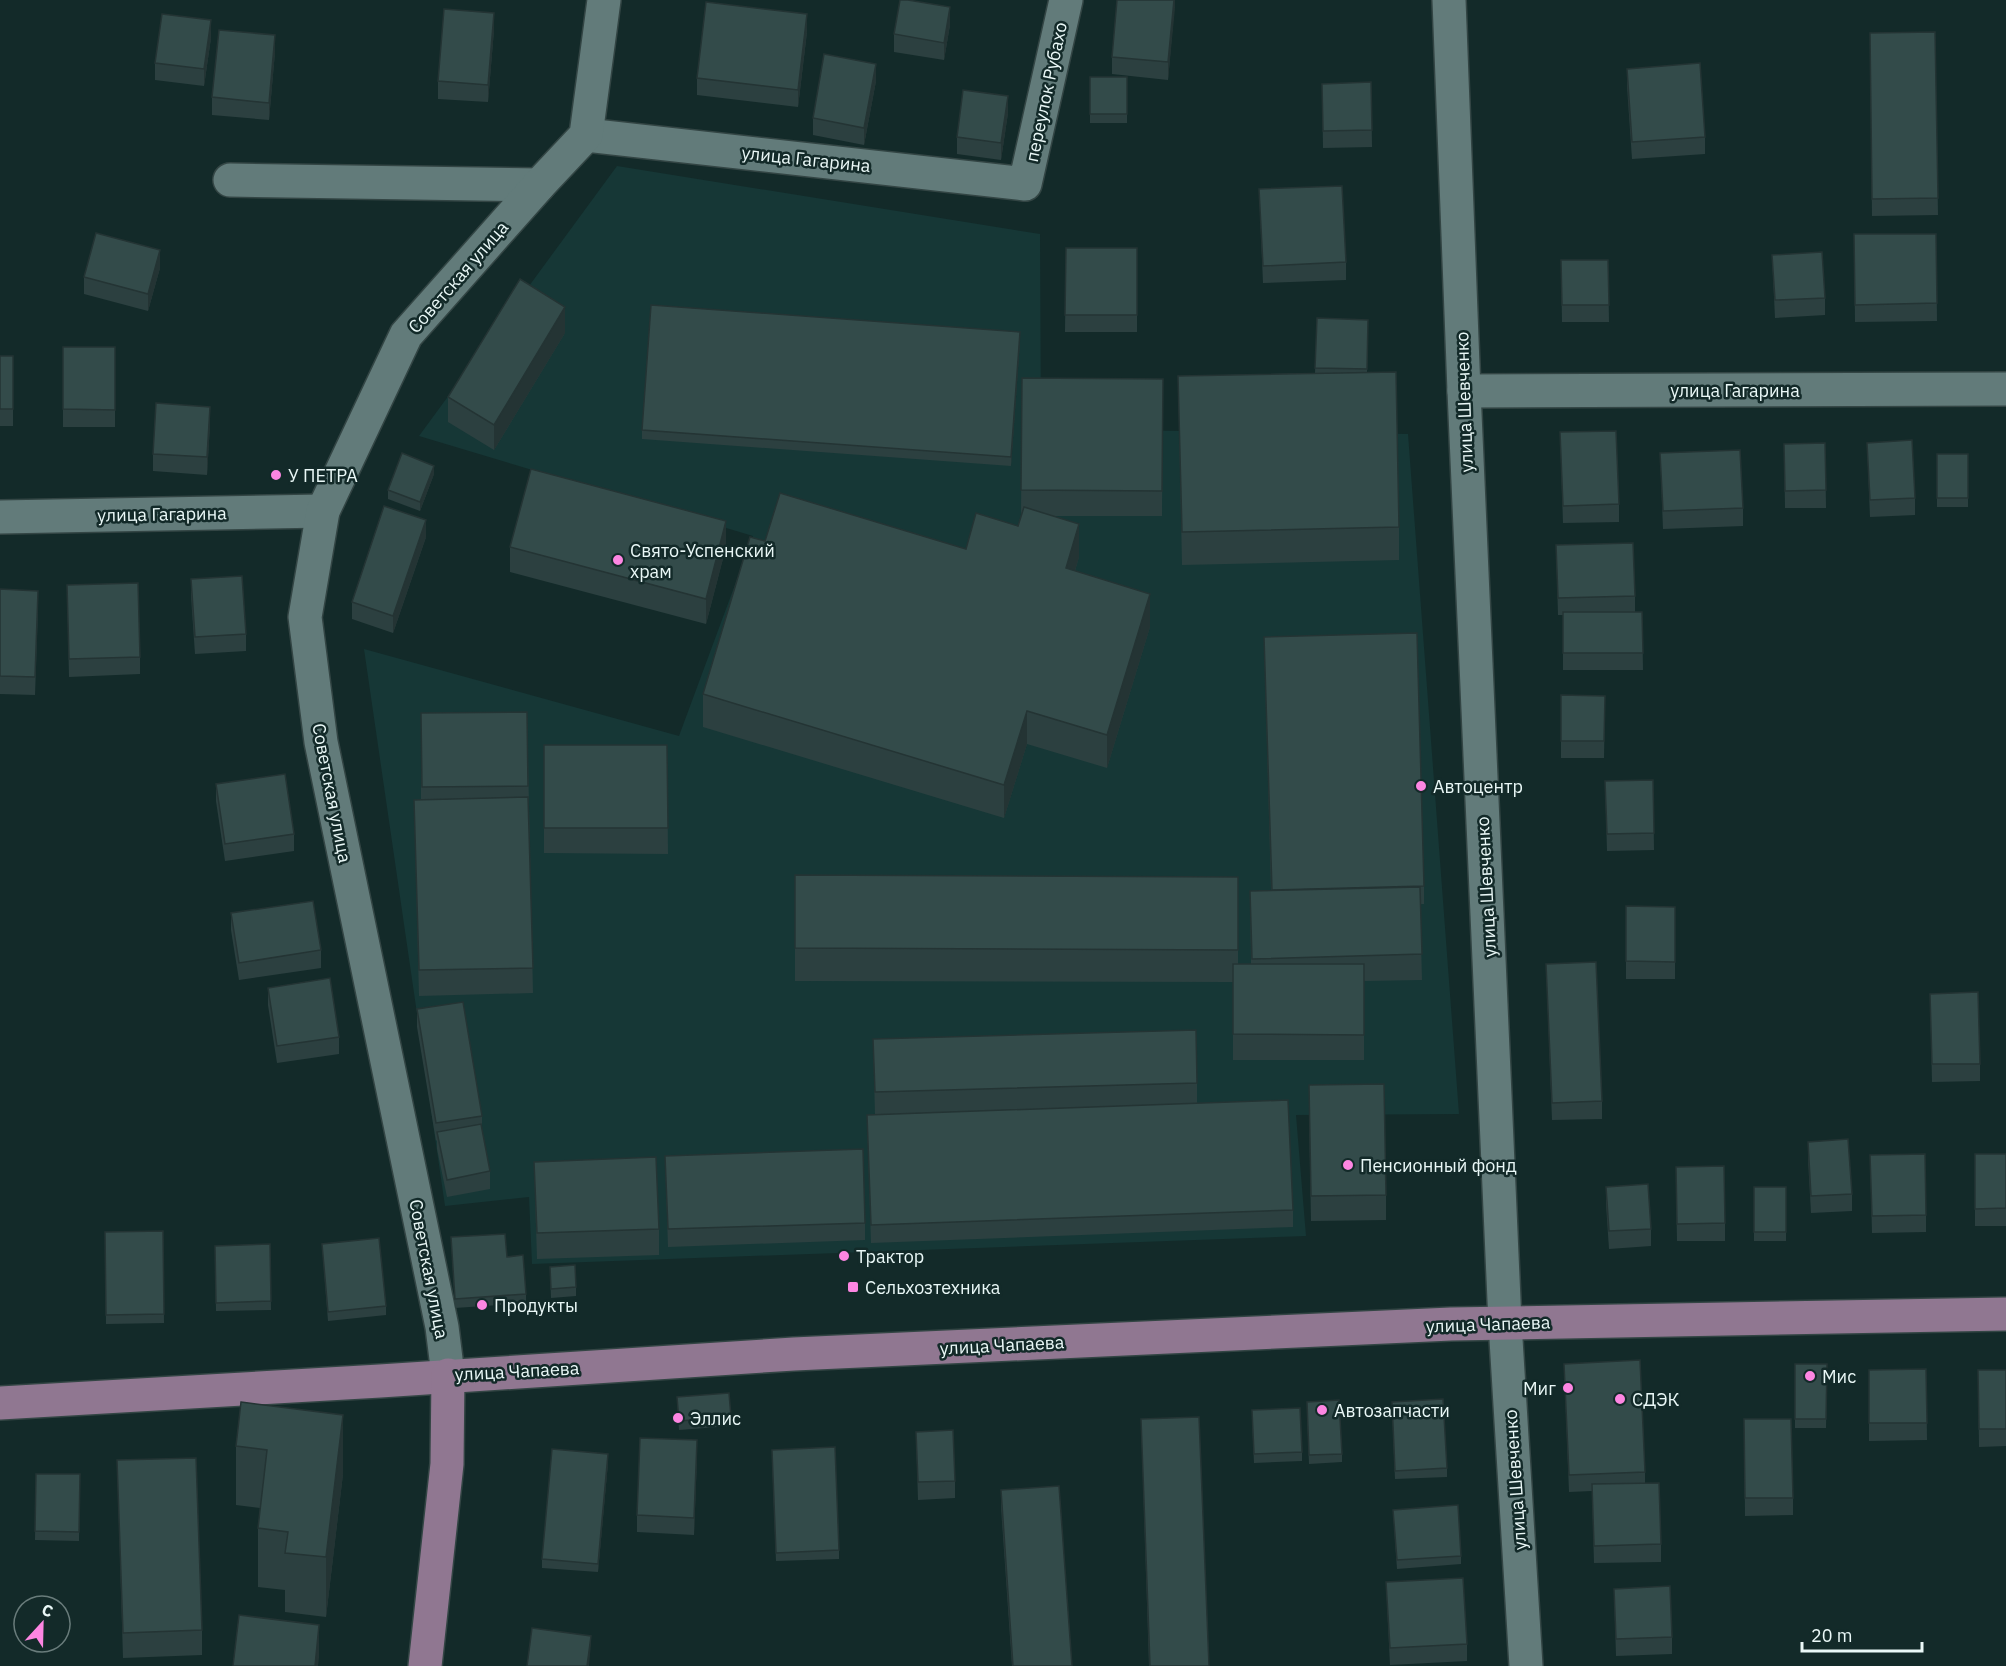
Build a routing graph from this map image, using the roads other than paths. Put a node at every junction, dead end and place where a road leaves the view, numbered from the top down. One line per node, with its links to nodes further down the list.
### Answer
1 (604, 0): 4 (street)
2 (1066, 0): 6 (street, переулок Рубахо)
3 (1449, 0): 9 (street, улица Шевченко)
4 (586, 135): 6 (street, улица Гагарина); 7 (street, Советская улица)
5 (230, 180): 7 (street)
6 (1026, 184)
7 (539, 185): 10 (street, Советская улица)
8 (2006, 389): 9 (street, улица Гагарина)
9 (1464, 391): 13 (street, улица Шевченко)
10 (323, 511): 11 (street, улица Гагарина); 14 (street, Советская улица)
11 (0, 517)
12 (2006, 1314): 13 (main road, улица Чапаева)
13 (1505, 1323): 14 (main road, улица Чапаева); 17 (street, улица Шевченко)
14 (448, 1376): 15 (main road, улица Чапаева); 16 (main road, Советская улица)
15 (0, 1403)
16 (425, 1666)
17 (1526, 1666)

